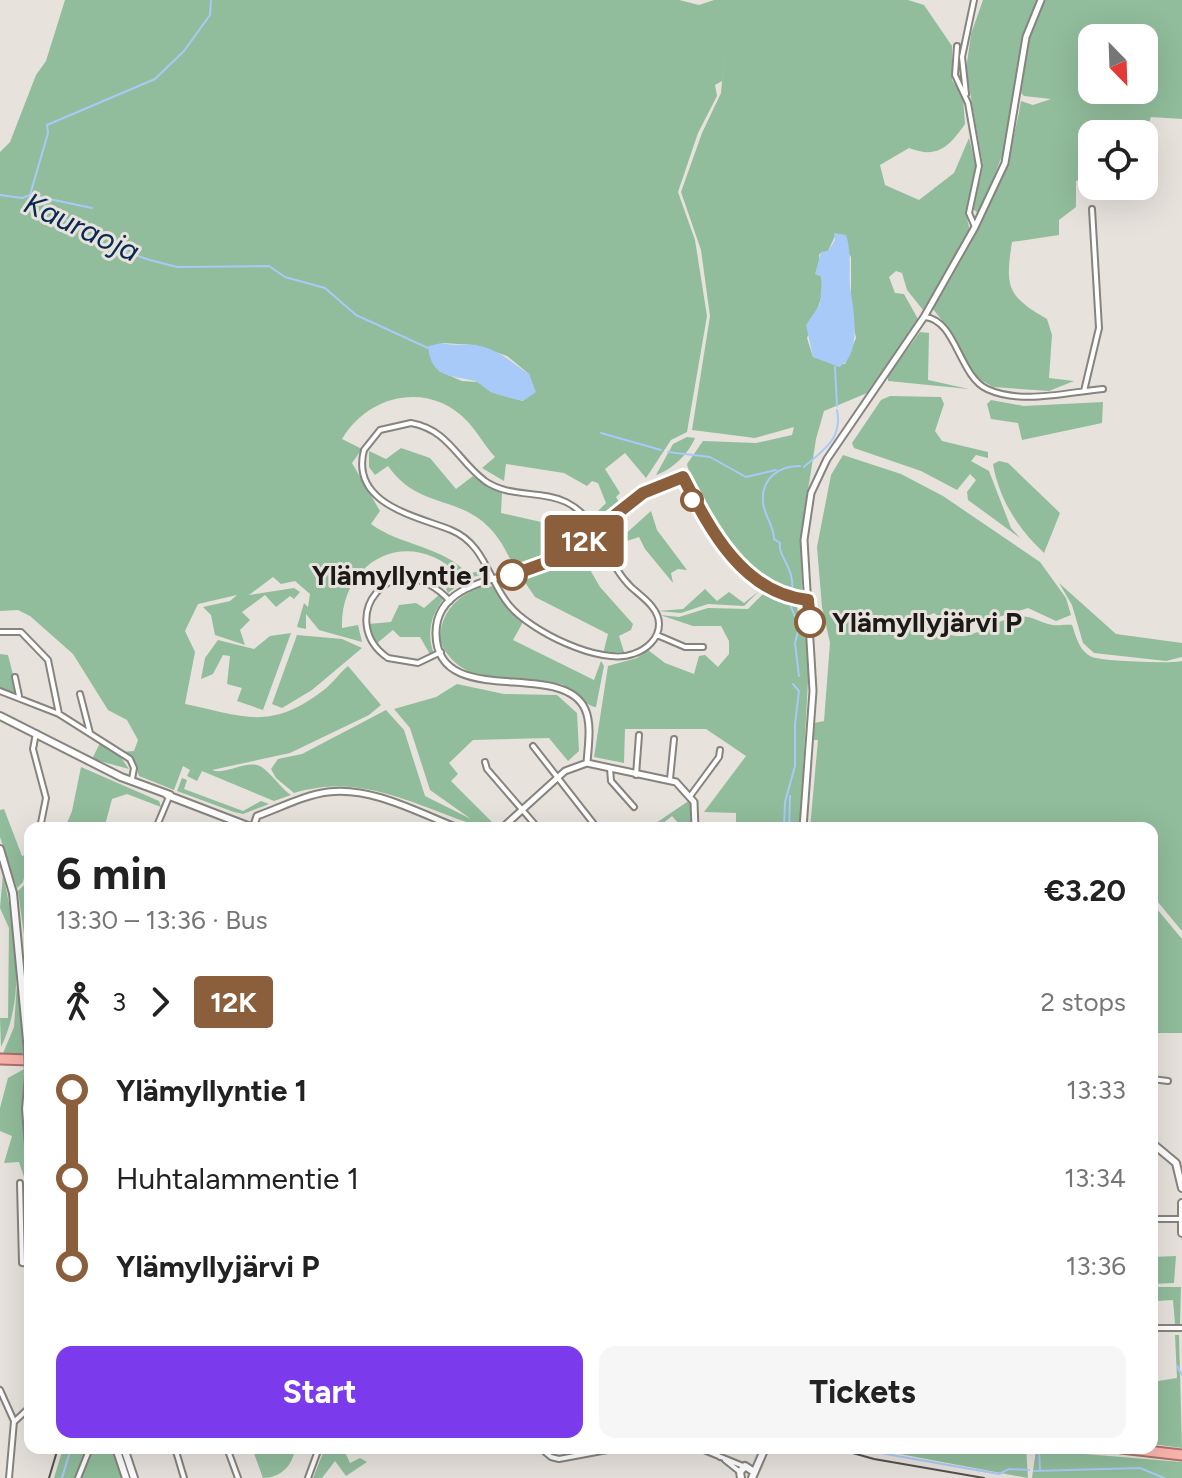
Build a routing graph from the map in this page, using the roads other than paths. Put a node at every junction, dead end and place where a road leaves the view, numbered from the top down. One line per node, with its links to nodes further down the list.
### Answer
1 (974, 0): 4 (street)
2 (1041, 0): 6 (street)
3 (957, 46): 4 (street)
4 (966, 100): 6 (street)
5 (1092, 209): 9 (street)
6 (975, 227): 7 (street)
7 (924, 317): 9 (street); 12 (street)
8 (1103, 389): 9 (street)
9 (1084, 391)
10 (598, 530): 11 (street); 11 (street); 12 (street); 15 (street)
11 (494, 579): 13 (street); 15 (street)
12 (808, 600): 50 (street)
13 (450, 601): 17 (street); 17 (street)
14 (0, 632): 22 (street)
15 (657, 635): 16 (street)
16 (703, 647)
17 (441, 652): 31 (street)
18 (15, 677): 21 (street)
19 (0, 691): 21 (street)
20 (80, 694): 26 (street)
21 (19, 696): 22 (street)
22 (59, 714): 26 (street)
23 (0, 716): 24 (main road)
24 (36, 733): 35 (main road); 41 (street)
25 (639, 735): 33 (street)
26 (90, 736): 35 (street)
27 (674, 739): 36 (street)
28 (533, 746): 34 (street)
29 (720, 750): 38 (street)
30 (485, 762): 40 (street)
31 (587, 763): 32 (street); 34 (street)
32 (610, 768): 33 (street); 39 (street)
33 (636, 775): 36 (street)
34 (557, 778): 40 (street); 48 (street)
35 (130, 779): 37 (main road)
36 (670, 779): 38 (street)
37 (170, 795): 42 (street); 43 (main road)
38 (691, 795): 49 (street)
39 (634, 807)
40 (522, 810): 46 (street); 47 (street)
41 (41, 822)
42 (159, 822)
43 (242, 822)
44 (258, 822): 45 (street)
45 (442, 822)
46 (509, 822)
47 (533, 822)
48 (592, 822)
49 (694, 822)
50 (803, 822)
51 (0, 849): 52 (main road)
52 (24, 1004)
53 (24, 1056): 54 (highway)
54 (2, 1059)
55 (1158, 1080): 56 (street)
56 (1168, 1081)
57 (1158, 1148): 59 (main road)
58 (20, 1183): 64 (street)
59 (1182, 1188)
60 (1182, 1203): 62 (main road)
61 (1158, 1219): 62 (street)
62 (1182, 1219): 63 (main road)
63 (1182, 1233)
64 (24, 1263)
65 (1158, 1328): 66 (street)
66 (1182, 1328)
67 (0, 1390): 69 (street)
68 (24, 1412): 69 (street)
69 (14, 1421): 85 (street)
70 (1158, 1452): 82 (highway)
71 (88, 1454): 86 (street)
72 (118, 1454): 87 (main road)
73 (126, 1454): 88 (main road)
74 (177, 1454): 89 (street)
75 (229, 1454): 90 (street)
76 (317, 1454): 91 (street)
77 (547, 1454): 78 (street)
78 (586, 1454)
79 (712, 1454): 83 (street)
80 (716, 1454): 83 (street)
81 (762, 1454): 84 (main road)
82 (1182, 1455)
83 (722, 1459): 84 (street)
84 (748, 1474)
85 (9, 1478)
86 (78, 1478)
87 (126, 1478)
88 (134, 1478)
89 (184, 1478)
90 (238, 1478)
91 (308, 1478)

